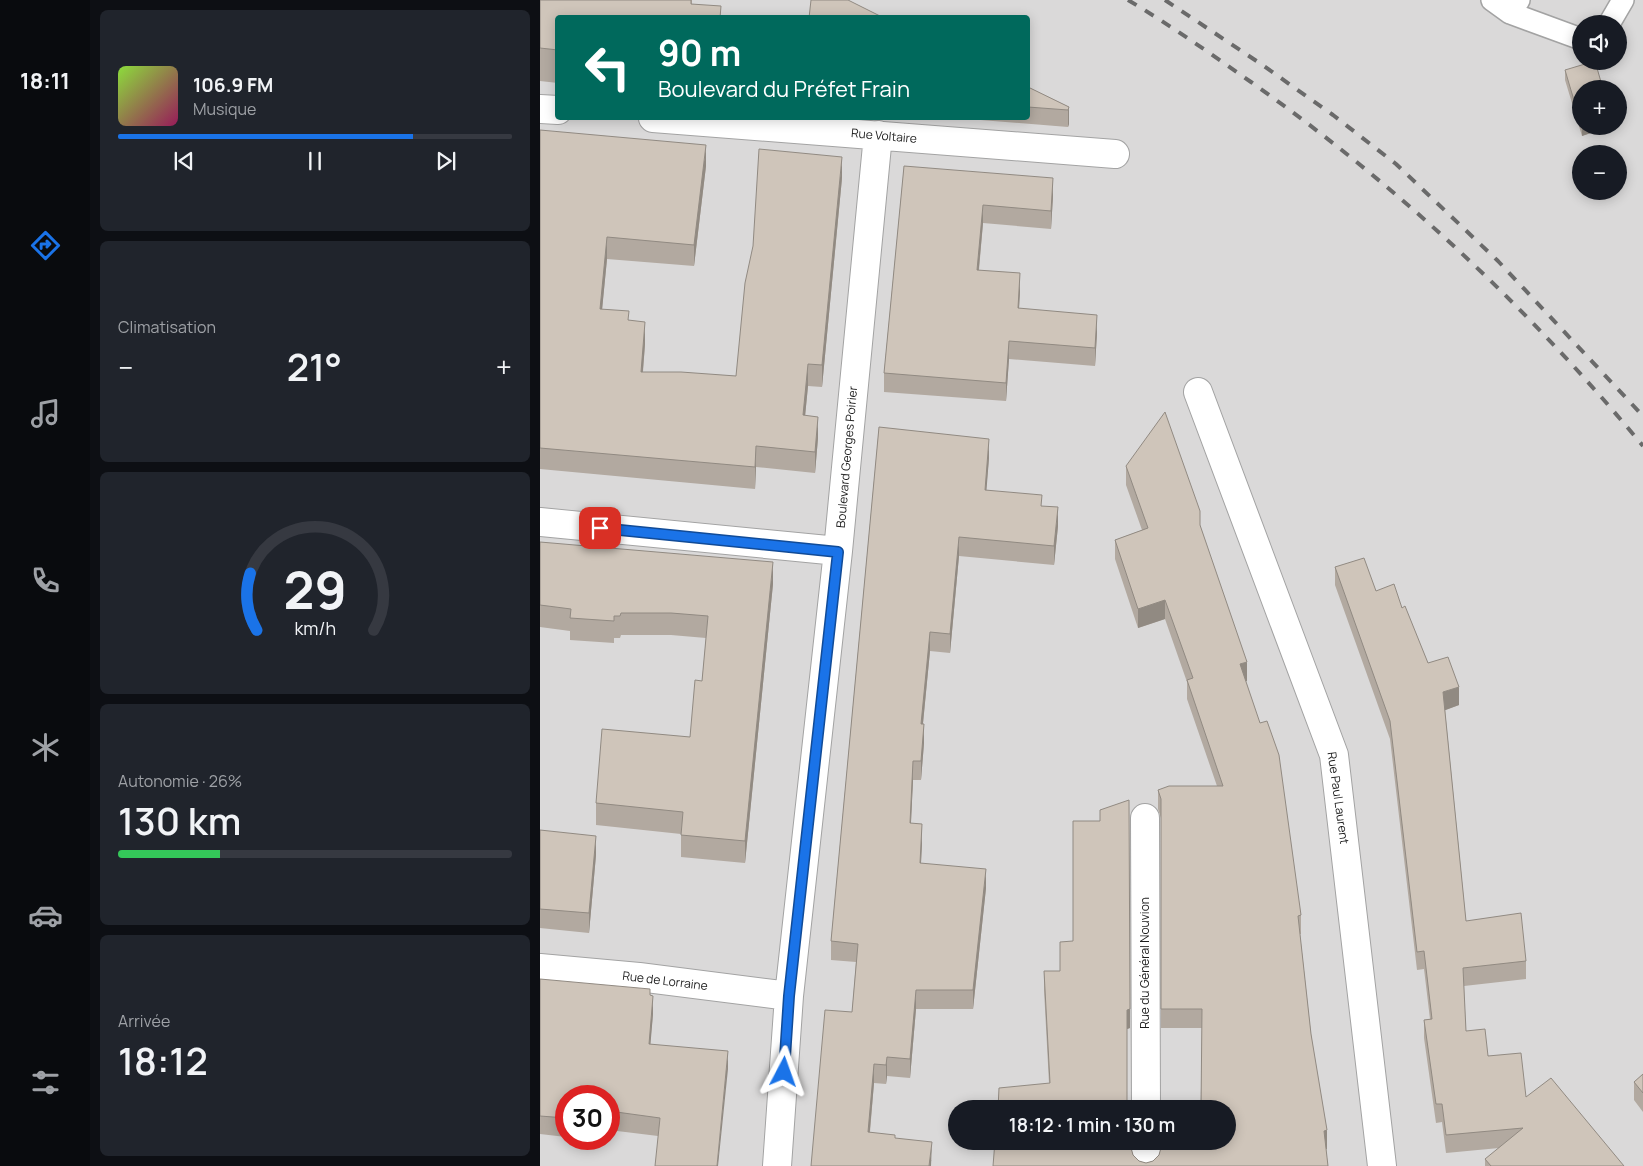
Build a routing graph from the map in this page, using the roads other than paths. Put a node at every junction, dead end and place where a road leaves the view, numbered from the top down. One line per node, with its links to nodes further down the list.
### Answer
1 (1492, 0): 3 (lane)
2 (1623, 0): 4 (lane)
3 (1515, 7): 5 (lane)
4 (1614, 15)
5 (1572, 35)
6 (540, 109): 7 (street)
7 (555, 110)
8 (679, 120): 9 (street, Rue Voltaire)
9 (878, 135): 10 (street, Rue Voltaire); 13 (street, Boulevard Georges Poirier)
10 (1114, 154)
11 (1198, 392): 21 (street, Rue Paul Laurent)
12 (540, 522): 13 (street)
13 (838, 552): 16 (street, Boulevard Georges Poirier)
14 (1145, 818): 17 (street, Rue du Général Nouvion)
15 (540, 968): 16 (street, Rue de Lorraine)
16 (789, 996): 19 (street, Boulevard Georges Poirier)
17 (1146, 1100)
18 (1146, 1150): 20 (street)
19 (777, 1166)
20 (1146, 1166)
21 (1382, 1166)

